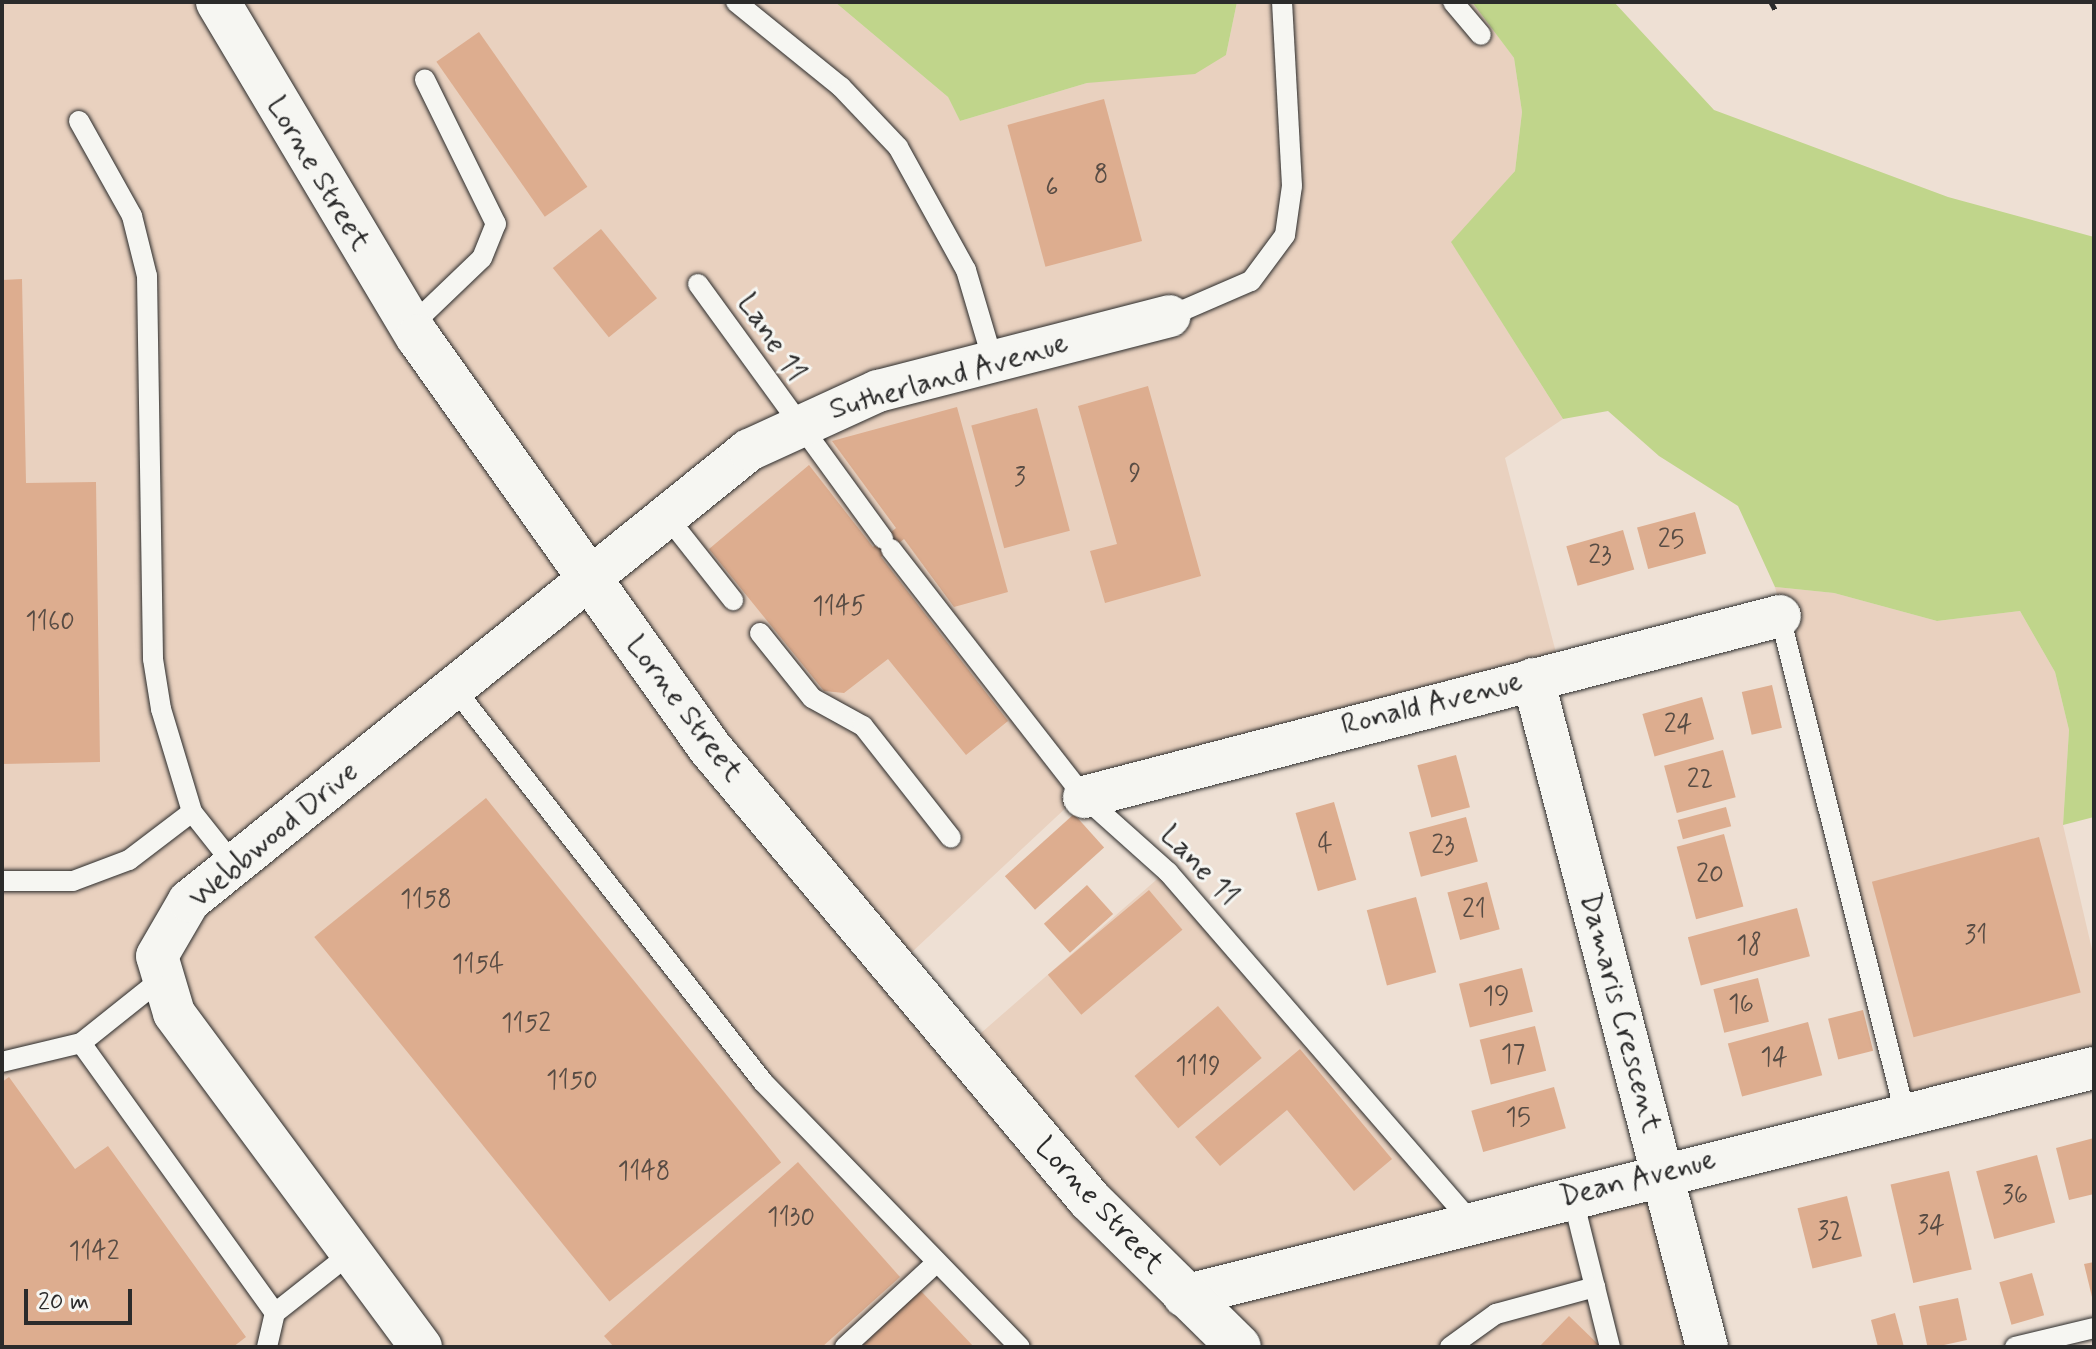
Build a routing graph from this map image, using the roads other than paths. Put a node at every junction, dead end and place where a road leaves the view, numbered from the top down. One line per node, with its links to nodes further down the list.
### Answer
1 (218, 2): 10 (main road, Lorne Street)
2 (736, 2): 11 (lane)
3 (1282, 2): 9 (lane)
4 (1453, 2): 5 (lane)
5 (1481, 35)
6 (425, 80): 10 (lane)
7 (79, 121): 21 (lane)
8 (698, 284): 12 (lane, Lane 11)
9 (1170, 316): 11 (street, Sutherland Avenue)
10 (411, 326): 14 (main road, Lorne Street)
11 (993, 361): 12 (street, Sutherland Avenue)
12 (795, 427): 13 (street, Sutherland Avenue); 20 (lane, Lane 11)
13 (665, 514): 14 (street, Sutherland Avenue); 15 (lane)
14 (588, 580): 19 (street, Webbwood Drive); 36 (main road, Lorne Street)
15 (733, 600)
16 (1780, 616): 18 (street, Ronald Avenue); 29 (lane)
17 (760, 633): 22 (lane)
18 (1533, 679): 20 (street, Ronald Avenue); 30 (street, Damaris Crescent)
19 (454, 688): 23 (street, Webbwood Drive); 34 (lane)
20 (1084, 797): 32 (lane, Lane 11)
21 (192, 812): 23 (lane); 24 (lane)
22 (951, 838)
23 (234, 865): 25 (street, Webbwood Drive)
24 (2, 881)
25 (160, 980): 26 (lane); 33 (street, Webbwood Drive)
26 (81, 1043): 27 (lane); 37 (lane)
27 (2, 1062)
28 (2094, 1068): 29 (street, Dean Avenue)
29 (1905, 1114): 30 (street, Dean Avenue)
30 (1663, 1173): 31 (street, Dean Avenue); 46 (street, Damaris Crescent)
31 (1572, 1195): 32 (street, Dean Avenue); 35 (lane)
32 (1469, 1220): 36 (street, Dean Avenue)
33 (351, 1253): 37 (lane); 40 (street, Webbwood Drive)
34 (937, 1262): 41 (lane); 42 (lane)
35 (1595, 1287): 44 (lane); 45 (lane)
36 (1184, 1296): 43 (main road, Lorne Street)
37 (275, 1313): 39 (lane)
38 (2094, 1328): 47 (lane)
39 (267, 1347)
40 (421, 1347)
41 (845, 1347)
42 (1020, 1347)
43 (1239, 1347)
44 (1450, 1347)
45 (1610, 1347)
46 (1707, 1347)
47 (2015, 1347)

